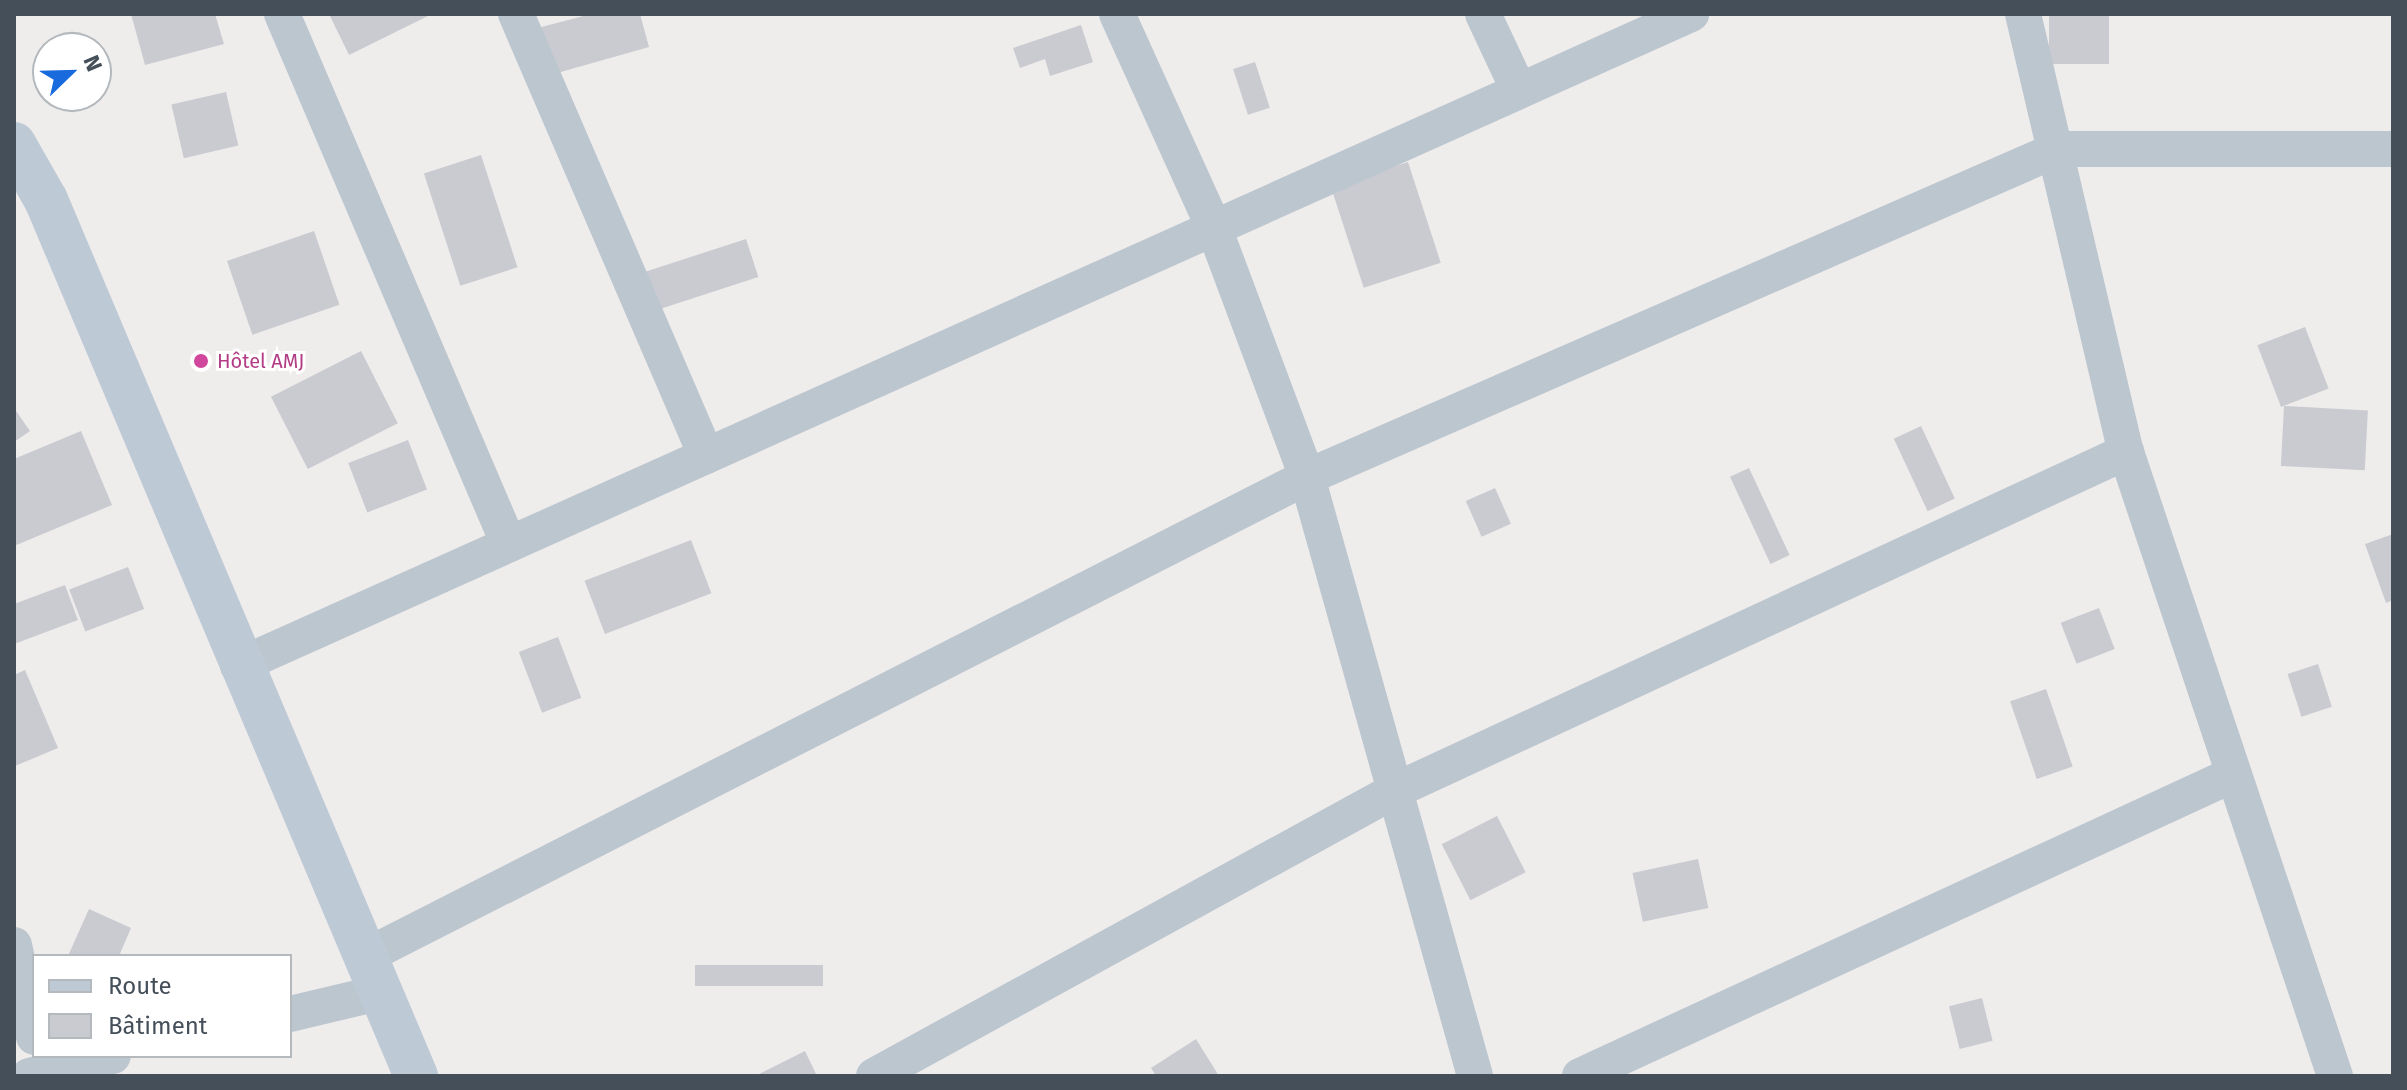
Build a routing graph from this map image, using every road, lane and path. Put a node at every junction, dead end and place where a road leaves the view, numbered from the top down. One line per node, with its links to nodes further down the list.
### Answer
1 (282, 14): 15 (street)
2 (516, 14): 13 (street)
3 (1117, 14): 11 (street)
4 (1483, 14): 7 (street)
5 (1691, 14): 7 (street)
6 (2023, 14): 9 (street)
7 (1519, 91): 11 (street)
8 (14, 144): 16 (main road)
9 (2058, 149): 10 (street); 12 (street); 14 (street)
10 (2393, 149)
11 (1214, 228): 13 (street); 14 (street)
12 (2126, 452): 17 (street); 18 (street)
13 (706, 456): 15 (street)
14 (1307, 477): 18 (street); 20 (street)
15 (509, 545): 16 (street)
16 (238, 666): 20 (main road)
17 (2232, 775): 28 (street); 29 (street)
18 (1394, 791): 26 (street); 27 (street)
19 (14, 945): 22 (street)
20 (371, 975): 21 (street); 25 (main road)
21 (292, 1013)
22 (32, 1028)
23 (102, 1058): 24 (street)
24 (38, 1070)
25 (416, 1076)
26 (874, 1076)
27 (1475, 1076)
28 (1580, 1076)
29 (2335, 1076)

